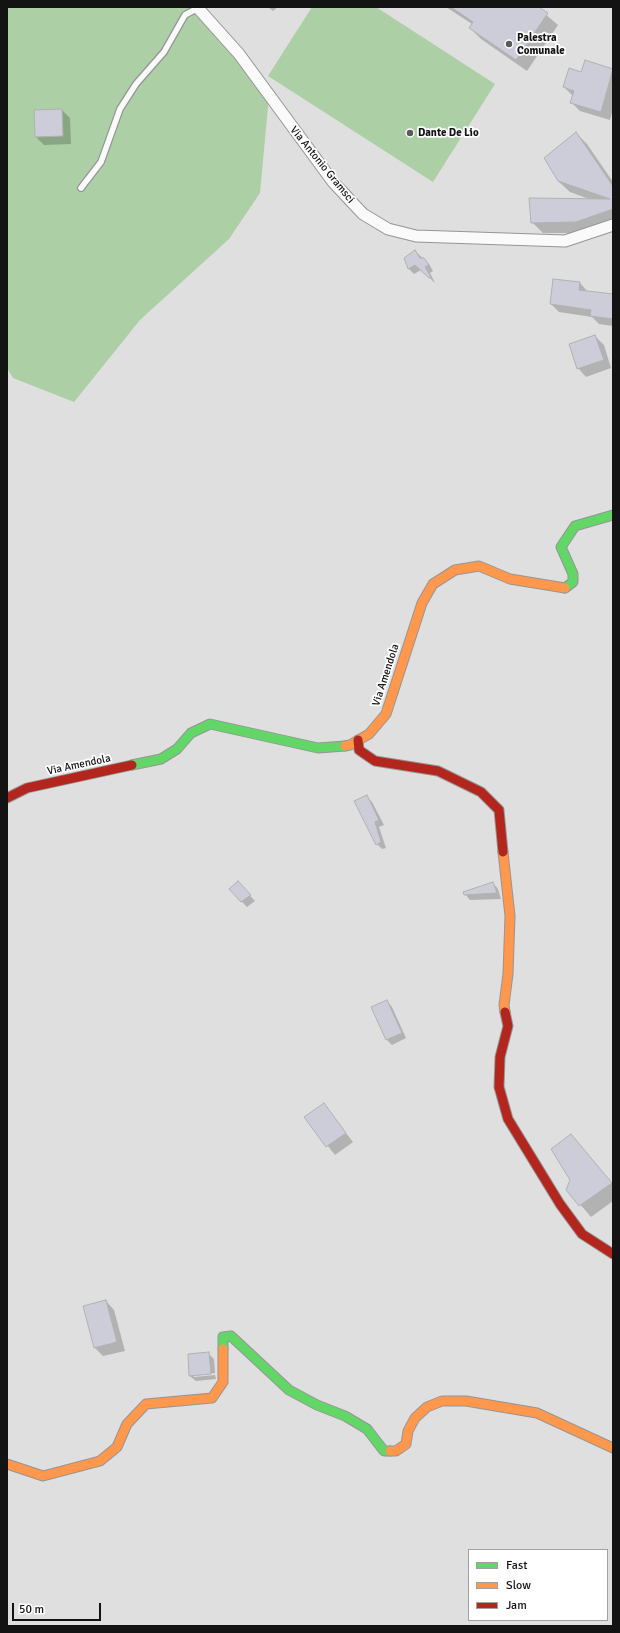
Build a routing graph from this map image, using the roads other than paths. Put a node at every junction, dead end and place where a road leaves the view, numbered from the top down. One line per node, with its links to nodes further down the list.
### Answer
1 (197, 7): 2 (lane); 3 (street, Via Antonio Gramsci)
2 (81, 188)
3 (613, 225)
4 (613, 515): 5 (street, Via Amendola)
5 (358, 740): 6 (street, Via Amendola); 7 (street)
6 (7, 798)
7 (613, 1254)
8 (613, 1448): 9 (street)
9 (7, 1464)

